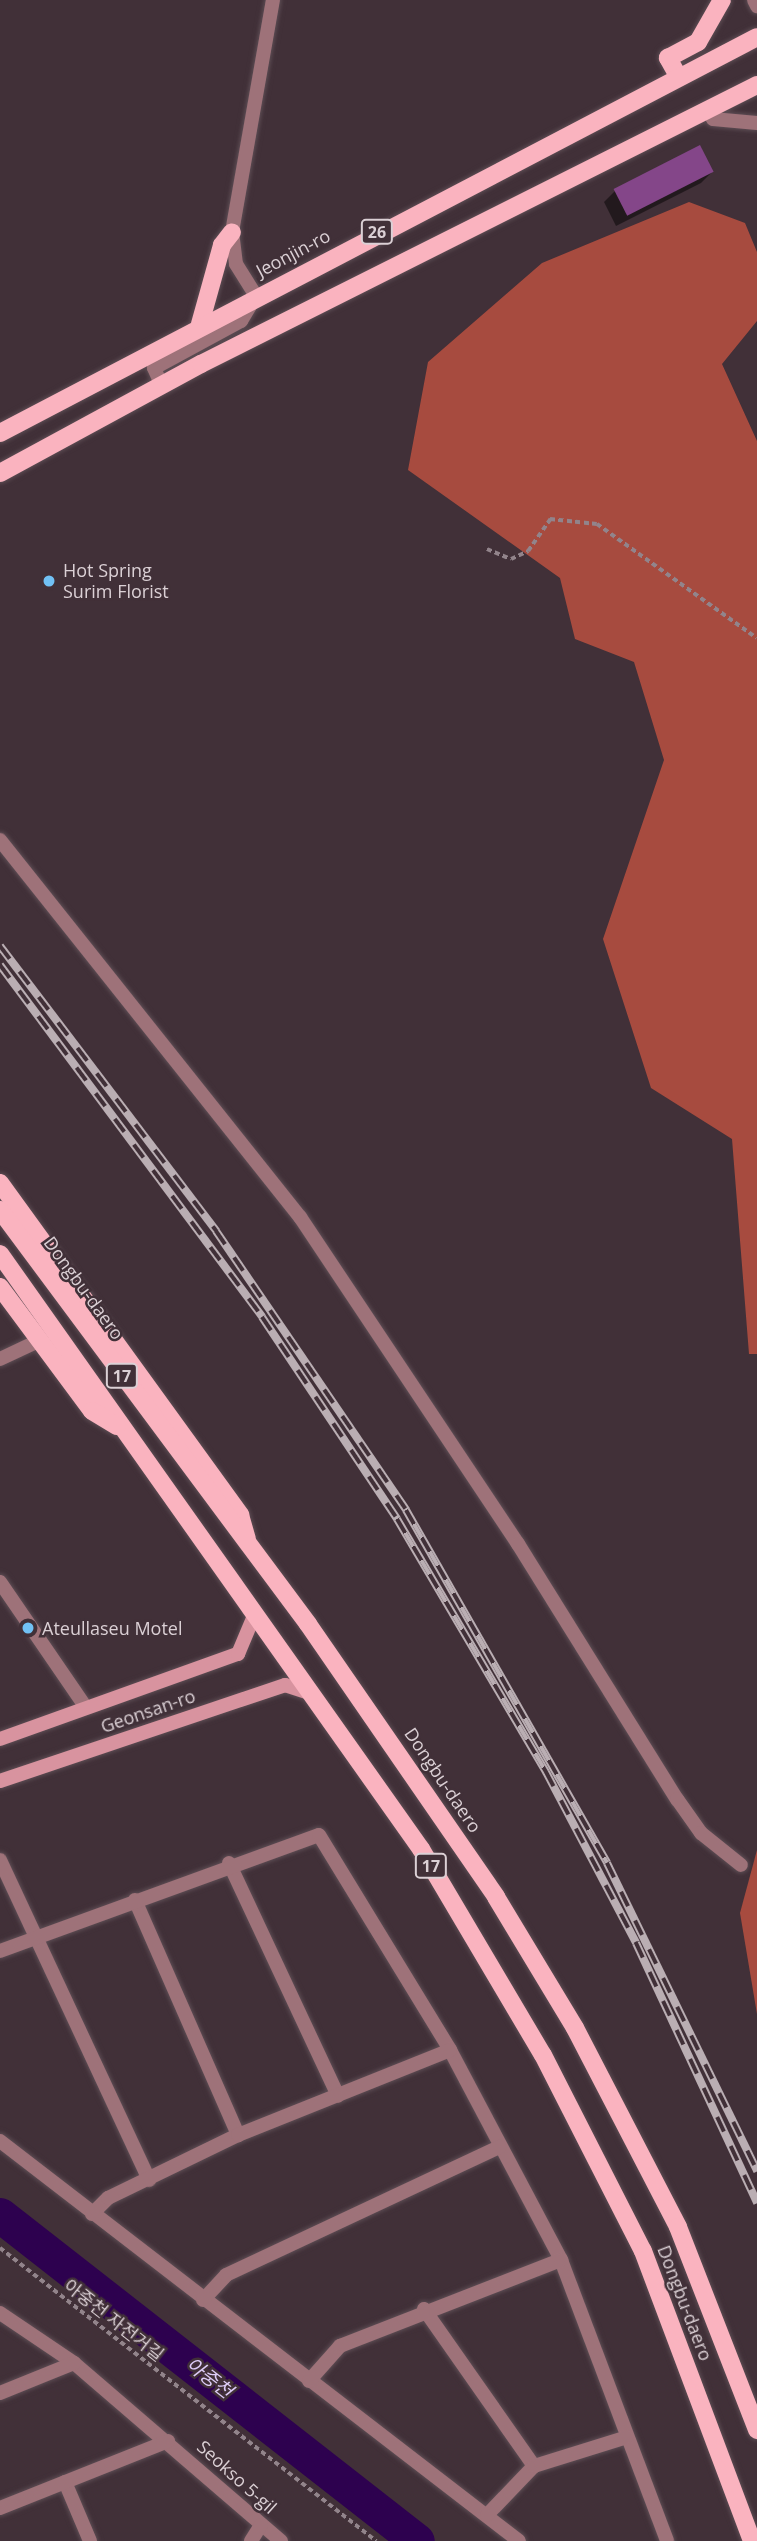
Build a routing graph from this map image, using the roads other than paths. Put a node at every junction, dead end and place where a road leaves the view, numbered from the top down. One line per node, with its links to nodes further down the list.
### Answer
1 (273, 0): 10 (street)
2 (722, 0): 6 (main road)
3 (754, 0): 4 (street)
4 (757, 6)
5 (757, 37): 6 (main road, Jeonjin-ro / 26)
6 (678, 76): 11 (main road, Jeonjin-ro / 26)
7 (757, 85): 8 (main road, 26)
8 (708, 109): 9 (street); 13 (main road, 26)
9 (757, 123)
10 (232, 232): 11 (street); 12 (main road)
11 (256, 296): 12 (main road, Jeonjin-ro / 26); 13 (street)
12 (200, 324): 14 (main road, Jeonjin-ro / 26)
13 (162, 386): 15 (main road, 26)
14 (0, 433)
15 (0, 473)
16 (0, 840): 33 (street)
17 (0, 1183): 24 (main road)
18 (0, 1210): 24 (main road, Dongbu-daero / 17)
19 (0, 1254): 23 (main road, Dongbu-daero / 17)
20 (0, 1287): 21 (main road, Dongbu-daero)
21 (38, 1341): 22 (street); 23 (main road, Dongbu-daero)
22 (0, 1359)
23 (117, 1426): 26 (main road, Dongbu-daero / 17)
24 (247, 1539): 51 (main road, Dongbu-daero / 17)
25 (0, 1582): 28 (street)
26 (254, 1616): 27 (main road, Dongbu-daero / 17); 28 (street, Geonsan-ro)
27 (309, 1693): 30 (street, Geonsan-ro); 64 (main road, Dongbu-daero / 17)
28 (85, 1706): 29 (street, Geonsan-ro)
29 (0, 1739)
30 (0, 1781)
31 (0, 1860): 35 (street)
32 (229, 1863): 34 (street); 37 (street); 38 (street)
33 (741, 1865)
34 (135, 1900): 35 (street); 39 (street)
35 (35, 1937): 36 (street); 42 (street)
36 (0, 1951)
37 (450, 2050): 38 (street); 41 (street)
38 (338, 2096): 39 (street)
39 (238, 2136): 42 (street)
40 (0, 2141): 43 (street)
41 (499, 2147): 44 (street); 45 (street)
42 (149, 2180): 43 (street)
43 (92, 2214): 45 (street)
44 (561, 2260): 46 (street); 52 (street)
45 (203, 2300): 49 (street)
46 (424, 2309): 49 (street); 54 (street)
47 (0, 2313): 48 (street, Seokso 5-gil)
48 (74, 2364): 50 (street); 53 (street, Seokso 5-gil)
49 (309, 2381): 57 (street)
50 (0, 2393)
51 (757, 2430)
52 (627, 2437): 54 (street); 63 (street)
53 (168, 2441): 55 (street); 58 (street, Seokso 5-gil)
54 (534, 2466): 57 (street)
55 (65, 2482): 56 (street); 59 (street)
56 (0, 2508)
57 (487, 2515): 62 (street)
58 (261, 2525): 60 (street); 61 (street, Seokso 5-gil)
59 (90, 2541)
60 (251, 2541)
61 (281, 2541)
62 (519, 2541)
63 (667, 2541)
64 (752, 2541)

